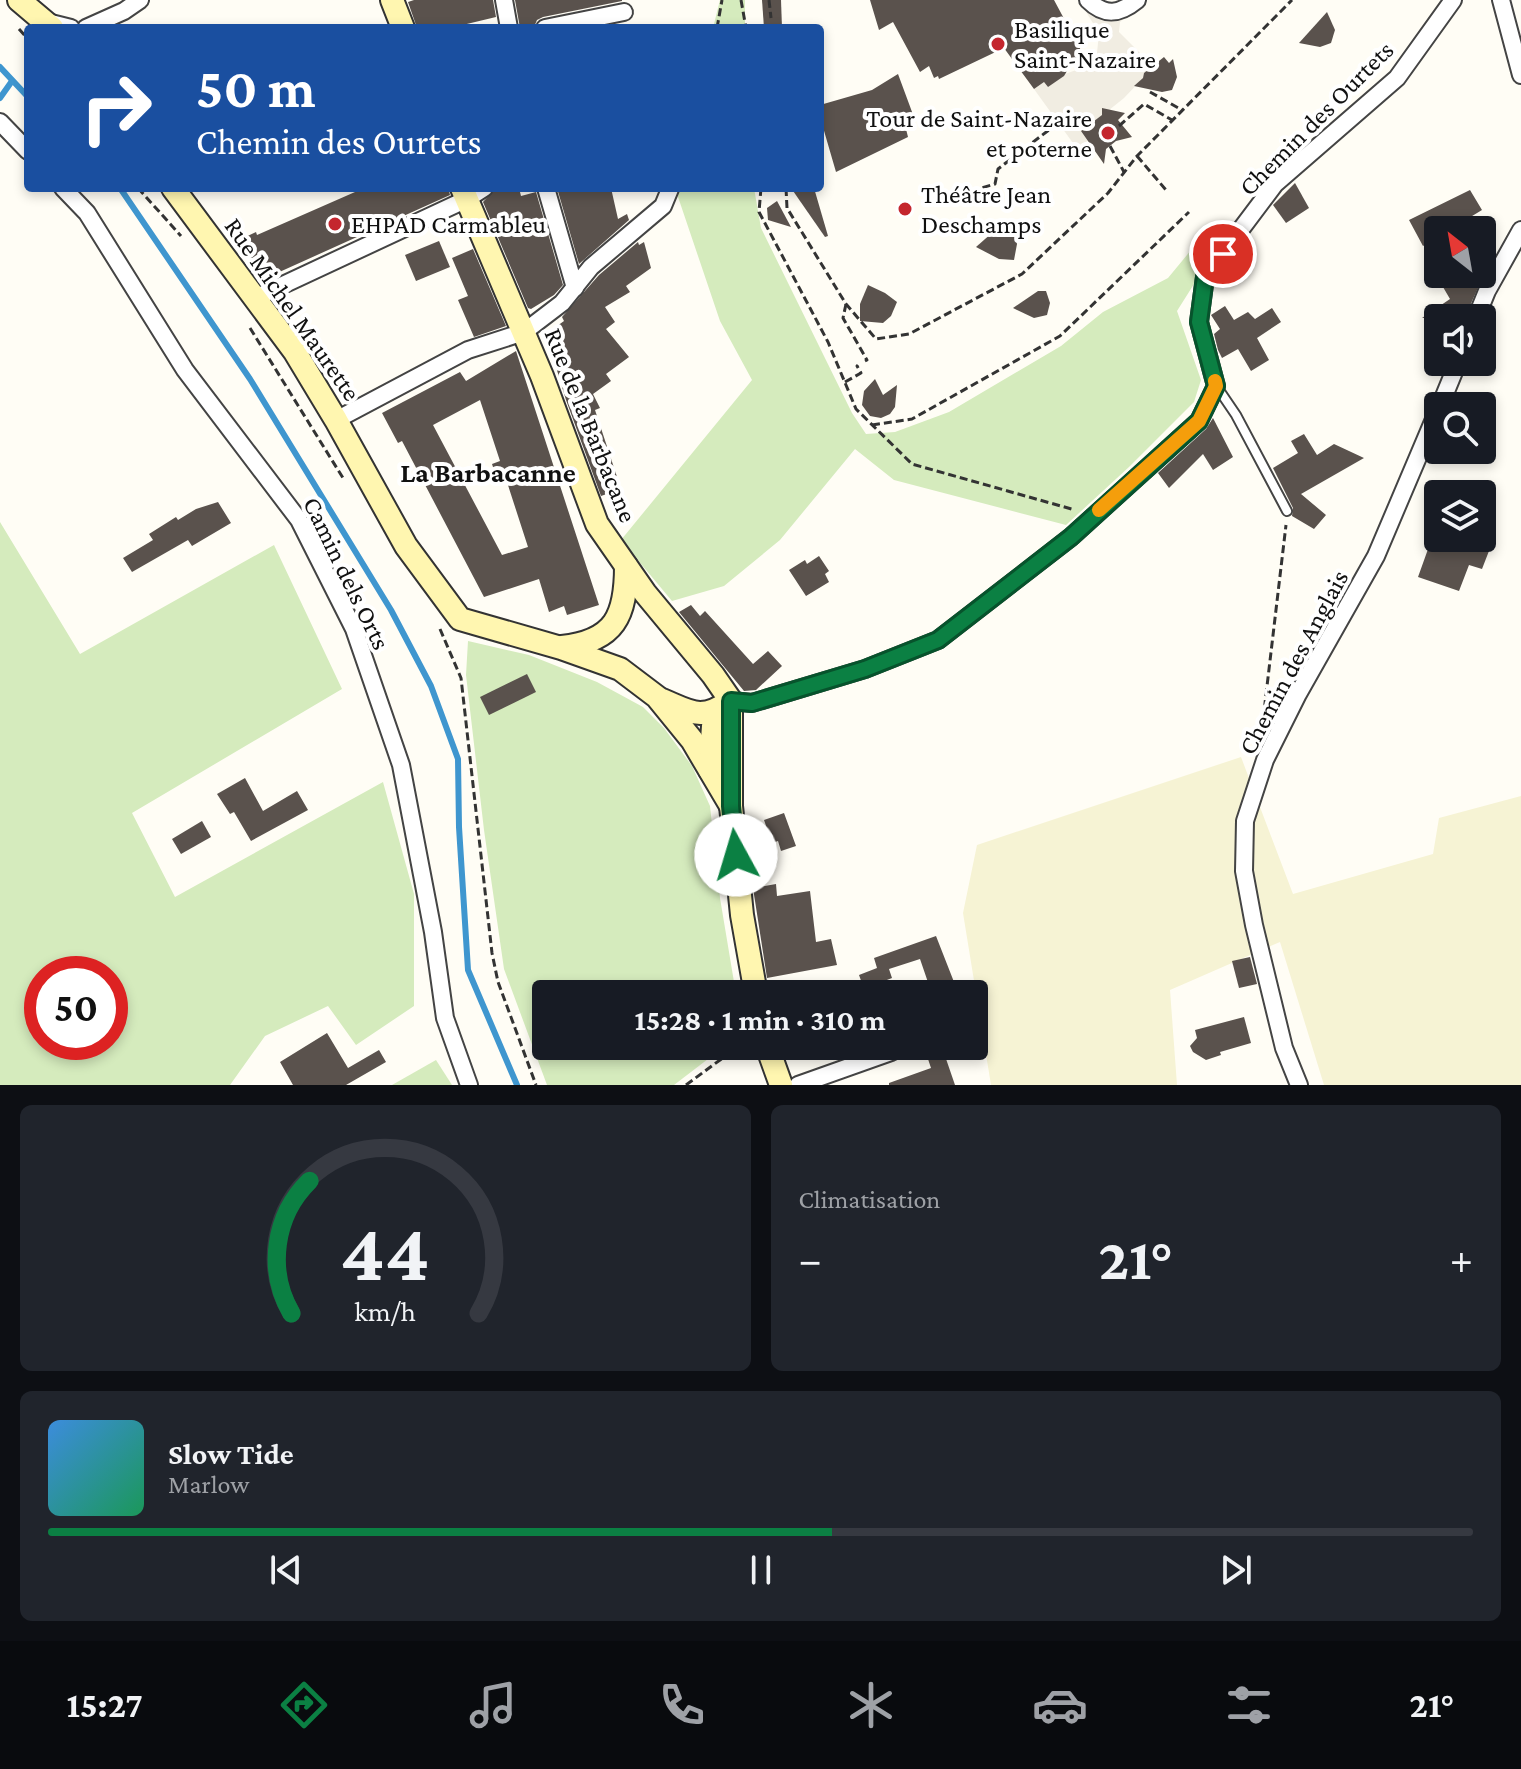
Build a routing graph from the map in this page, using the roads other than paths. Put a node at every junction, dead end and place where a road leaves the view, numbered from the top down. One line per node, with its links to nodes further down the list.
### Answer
1 (19, 0): 10 (main road)
2 (140, 0): 11 (street)
3 (392, 0): 12 (main road)
4 (504, 0): 13 (street)
5 (1088, 0): 8 (street)
6 (1453, 0): 28 (street, Chemin des Ourtets)
7 (1501, 0): 15 (street)
8 (1134, 2)
9 (624, 12): 14 (street)
10 (49, 24)
11 (95, 24)
12 (401, 24)
13 (508, 24)
14 (565, 24)
15 (1521, 75)
16 (0, 123): 17 (street)
17 (24, 147)
18 (67, 192): 41 (street, Camin dels Orts)
19 (176, 192): 25 (main road, Rue Michel Maurette)
20 (471, 192): 25 (street); 27 (main road, Rue de la Barbacane)
21 (547, 192): 24 (street)
22 (669, 192): 24 (street)
23 (1521, 230): 26 (street)
24 (575, 288): 27 (street)
25 (255, 298): 29 (main road, Rue Michel Maurette)
26 (1482, 304)
27 (524, 332): 29 (street); 32 (main road, Rue de la Barbacane)
28 (1216, 386): 31 (lane); 35 (street)
29 (336, 420): 33 (main road, Rue Michel Maurette)
30 (1424, 443): 44 (street, Chemin des Anglais)
31 (1287, 511)
32 (626, 566): 33 (main road); 35 (main road, Rue de la Barbacane)
33 (561, 648): 34 (main road, Rue Michel Maurette)
34 (657, 697): 35 (main road); 36 (main road, Rue Michel Maurette)
35 (731, 701): 36 (main road); 37 (main road)
36 (710, 770): 37 (main road, Rue Michel Maurette)
37 (731, 806): 38 (main road)
38 (754, 980)
39 (772, 1060): 42 (main road)
40 (868, 1060): 43 (street)
41 (469, 1085)
42 (781, 1085)
43 (798, 1085)
44 (1299, 1085)

